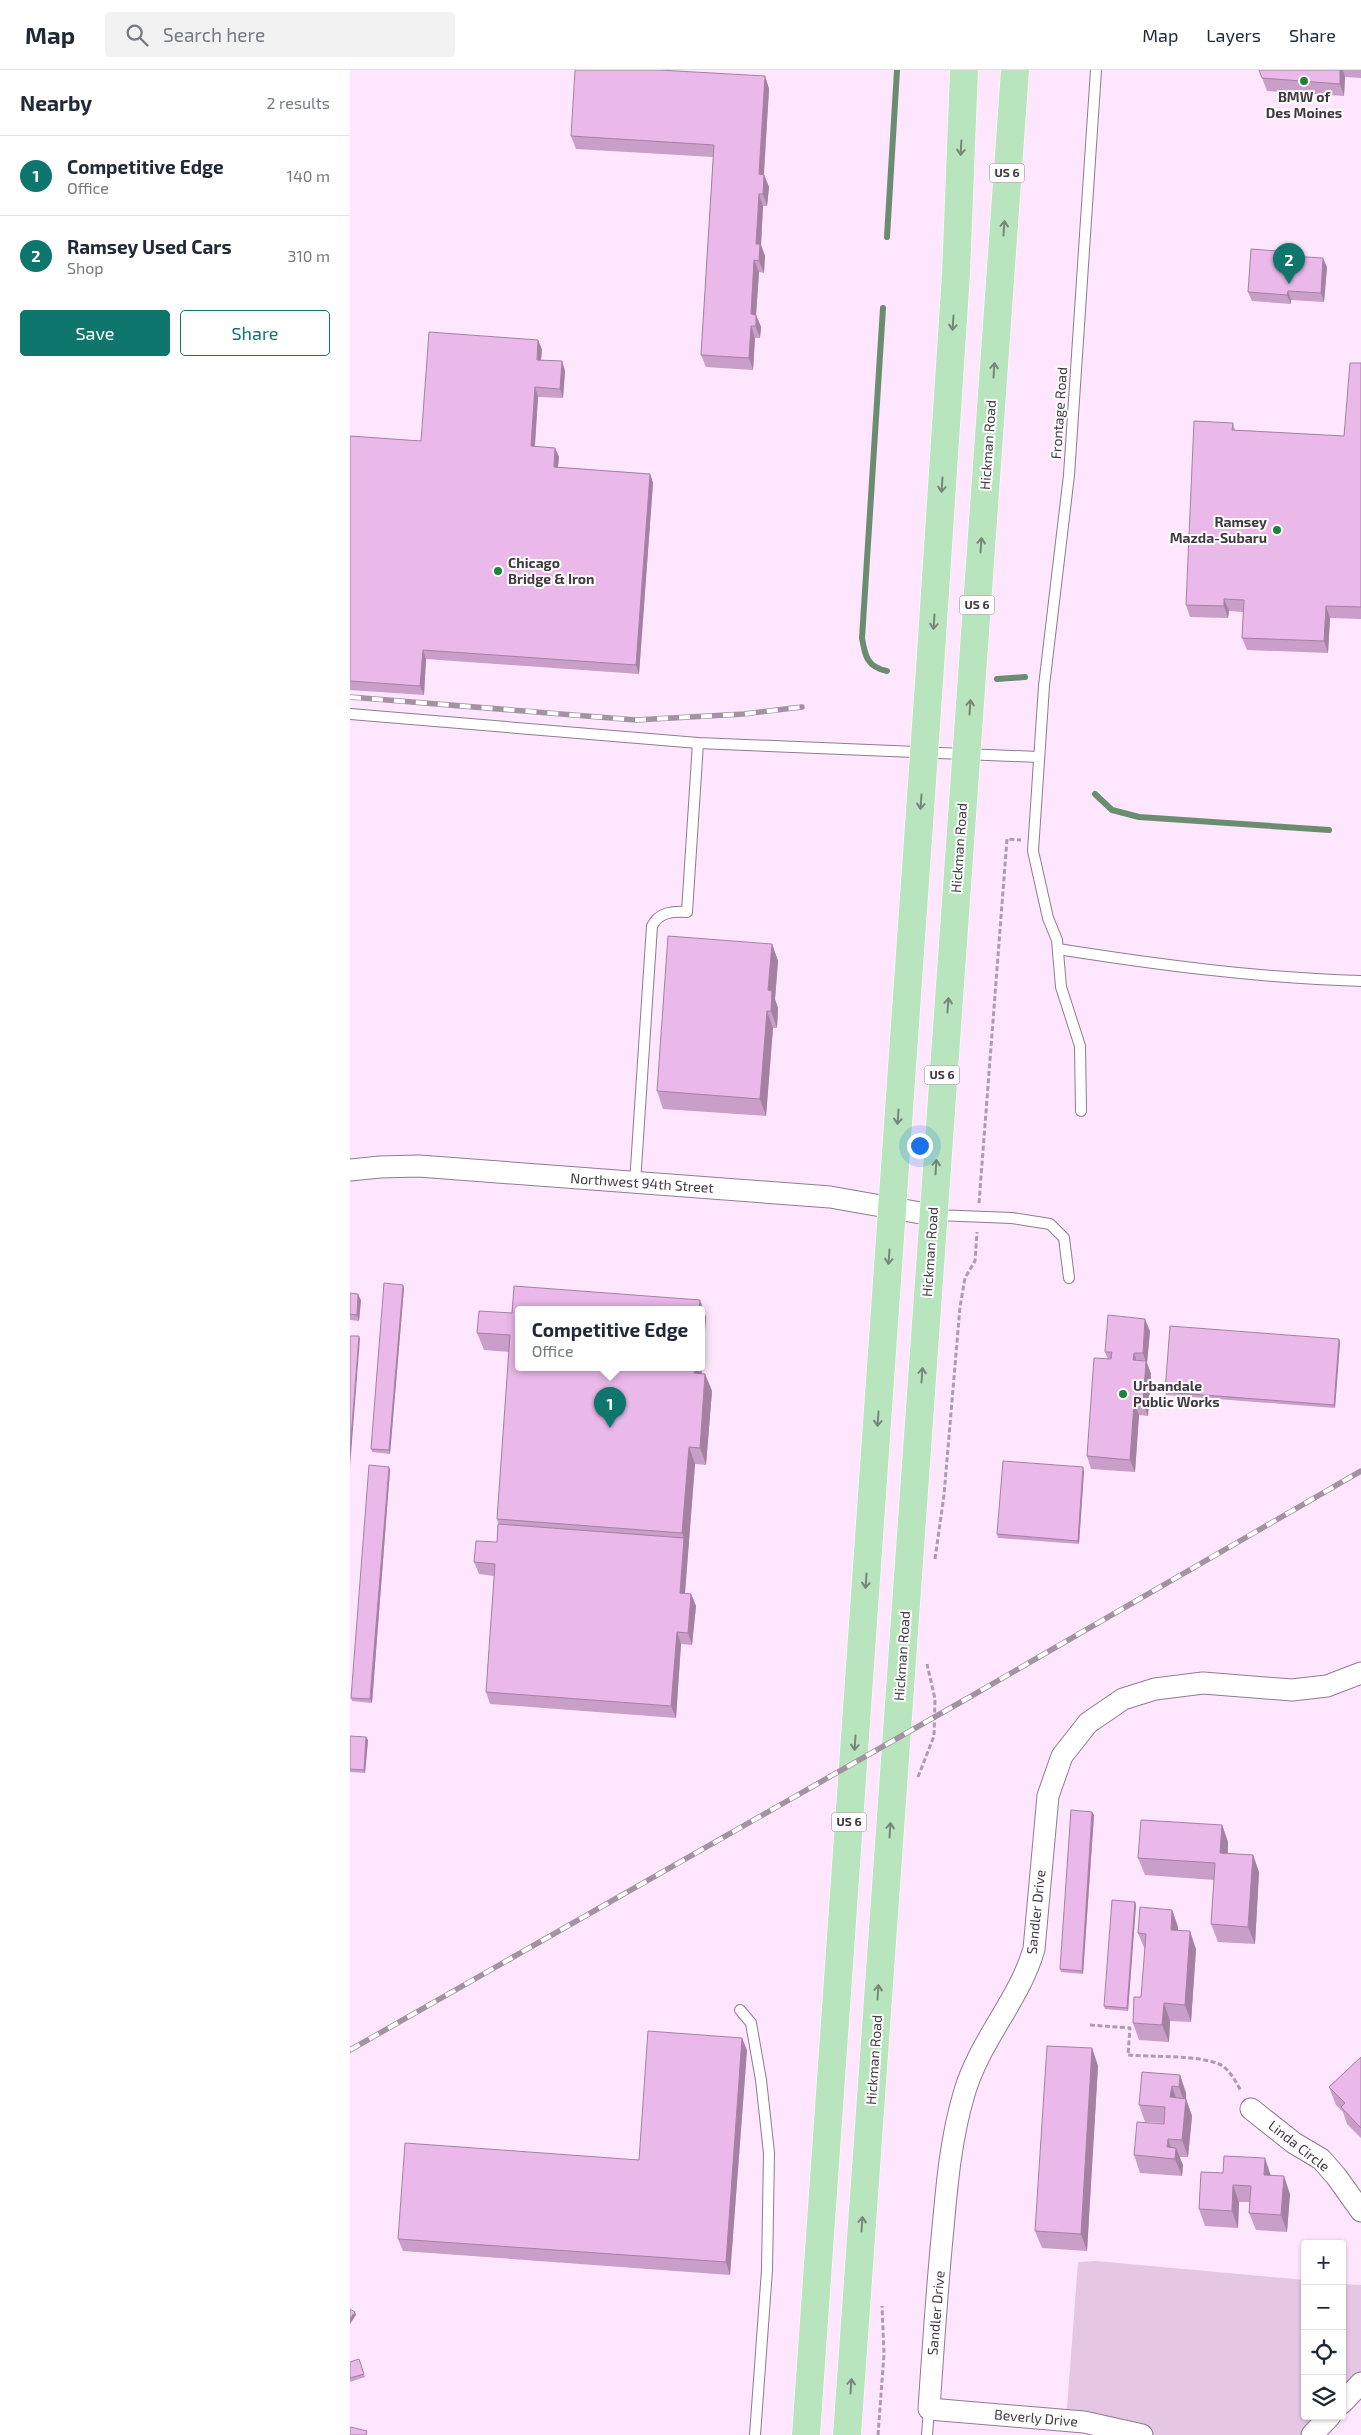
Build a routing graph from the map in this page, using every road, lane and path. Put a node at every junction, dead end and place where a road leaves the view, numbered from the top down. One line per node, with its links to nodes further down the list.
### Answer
1 (964, 70): 6 (main road, US 6, one-way to 6)
2 (1015, 70): 7 (main road, Hickman Road / US 6, one-way to 2)
3 (1096, 70): 8 (lane, Frontage Road)
4 (350, 714): 5 (lane)
5 (698, 743): 6 (lane); 14 (lane)
6 (924, 754): 7 (lane); 15 (main road, US 6, one-way to 15)
7 (966, 756): 8 (lane); 16 (main road, Hickman Road / US 6, one-way to 7)
8 (1040, 757): 9 (lane, Frontage Road)
9 (1034, 841): 10 (lane, Frontage Road); 17 (path)
10 (1058, 949): 11 (lane); 12 (lane, Frontage Road)
11 (1361, 981)
12 (1081, 1111)
13 (350, 1170): 14 (street, Northwest 94th Street)
14 (635, 1183): 15 (street, Northwest 94th Street)
15 (892, 1208): 16 (street, Northwest 94th Street); 33 (main road, US 6, one-way to 33)
16 (932, 1215): 17 (lane); 34 (main road, Hickman Road / US 6, one-way to 16)
17 (978, 1216): 18 (lane); 19 (path)
18 (1069, 1278)
19 (934, 1569)
20 (926, 1658): 22 (path)
21 (1361, 1673): 30 (street, Sandler Drive)
22 (916, 1782)
23 (740, 2010): 32 (lane)
24 (1090, 2025): 25 (path)
25 (1251, 2109): 26 (street, Linda Circle)
26 (1361, 2211)
27 (882, 2304): 35 (path)
28 (1361, 2383): 29 (street)
29 (1346, 2399)
30 (929, 2409): 36 (lane); 37 (street, Beverly Drive)
31 (1326, 2420): 38 (street)
32 (755, 2435)
33 (806, 2435)
34 (847, 2435)
35 (878, 2435)
36 (927, 2435)
37 (1142, 2435)
38 (1312, 2435)

